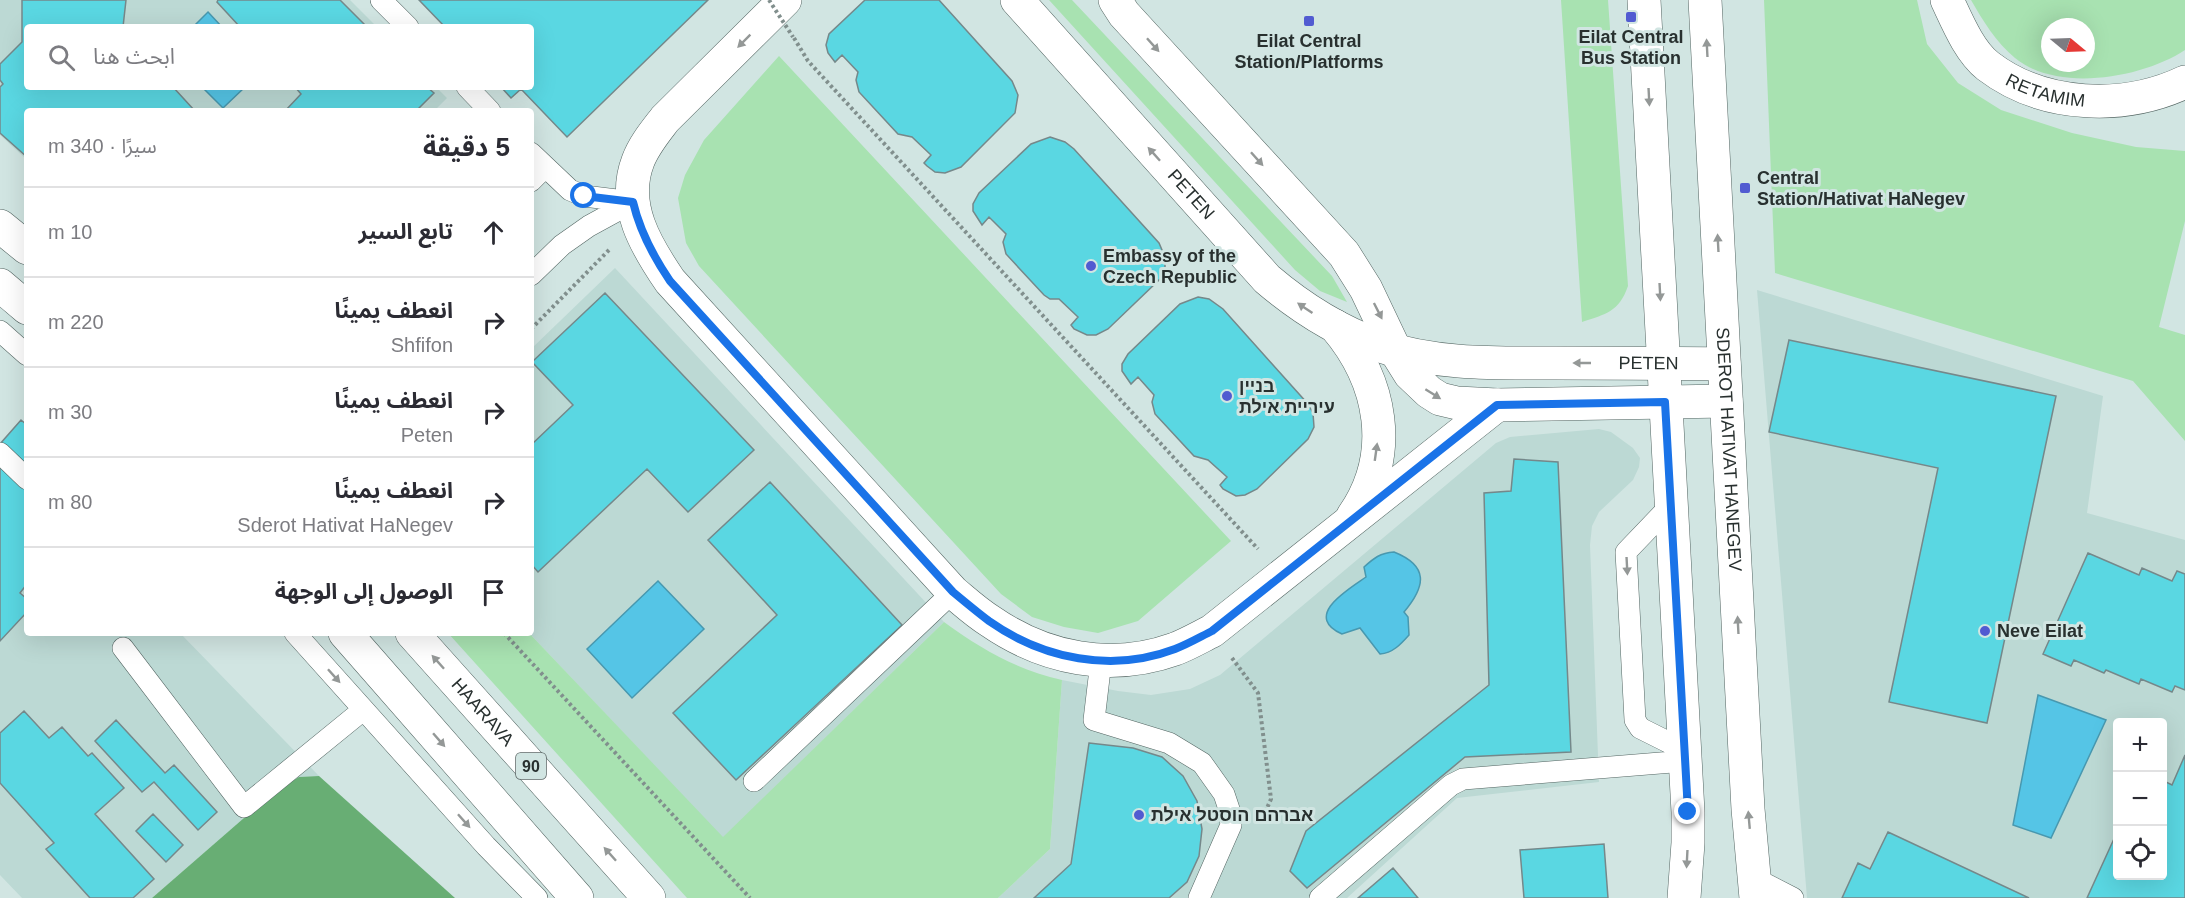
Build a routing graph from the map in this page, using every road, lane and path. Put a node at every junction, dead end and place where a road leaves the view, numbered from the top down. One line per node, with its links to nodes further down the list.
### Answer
1 (381, 0): 9 (lane)
2 (769, 0): 32 (path, bridge)
3 (785, 0): 14 (main road, one-way to 14)
4 (1017, 0): 19 (main road, PETEN, one-way to 4)
5 (1115, 0): 21 (main road, one-way to 21)
6 (1644, 0): 23 (main road, one-way to 23)
7 (1705, 0): 24 (main road, SDEROT HATIVAT HANEGEV, one-way to 7)
8 (1947, 0): 10 (main road, RETAMIM)
9 (405, 24)
10 (2185, 82)
11 (470, 90): 12 (lane)
12 (487, 108)
13 (536, 167): 14 (lane)
14 (635, 212): 15 (lane); 18 (path); 33 (main road)
15 (534, 272)
16 (0, 285): 17 (main road)
17 (24, 306)
18 (534, 326)
19 (1335, 326): 21 (main road, PETEN); 31 (main road, one-way to 19)
20 (0, 331): 22 (lane)
21 (1395, 350): 23 (main road, PETEN, one-way to 21); 27 (main road, one-way to 27)
22 (24, 352)
23 (1664, 363): 24 (main road, PETEN); 26 (main road)
24 (1724, 364): 25 (main road, SDEROT HATIVAT HANEGEV)
25 (1726, 401): 26 (main road); 45 (main road, SDEROT HATIVAT HANEGEV, one-way to 25)
26 (1665, 402): 27 (main road); 30 (main road)
27 (1497, 405): 31 (main road)
28 (0, 453): 29 (lane)
29 (24, 475)
30 (1671, 505): 42 (main road); 42 (lane, one-way to 42)
31 (1347, 525): 32 (main road)
32 (1283, 576): 34 (main road)
33 (953, 592): 40 (main road); 43 (lane)
34 (1212, 631): 40 (main road); 44 (path)
35 (298, 636): 41 (lane, one-way to 41)
36 (348, 636): 47 (main road, one-way to 47)
37 (415, 636): 48 (main road, HAARAVA / 90, one-way to 37)
38 (507, 636): 49 (path)
39 (123, 648): 41 (lane)
40 (1101, 662): 50 (lane)
41 (363, 710): 46 (lane, one-way to 46)
42 (1684, 755): 51 (lane); 52 (main road, one-way to 52)
43 (754, 781)
44 (1257, 832)
45 (1755, 888): 53 (lane)
46 (537, 898)
47 (577, 898)
48 (650, 898)
49 (750, 898)
50 (1199, 898)
51 (1320, 898)
52 (1684, 898)
53 (1793, 898)

